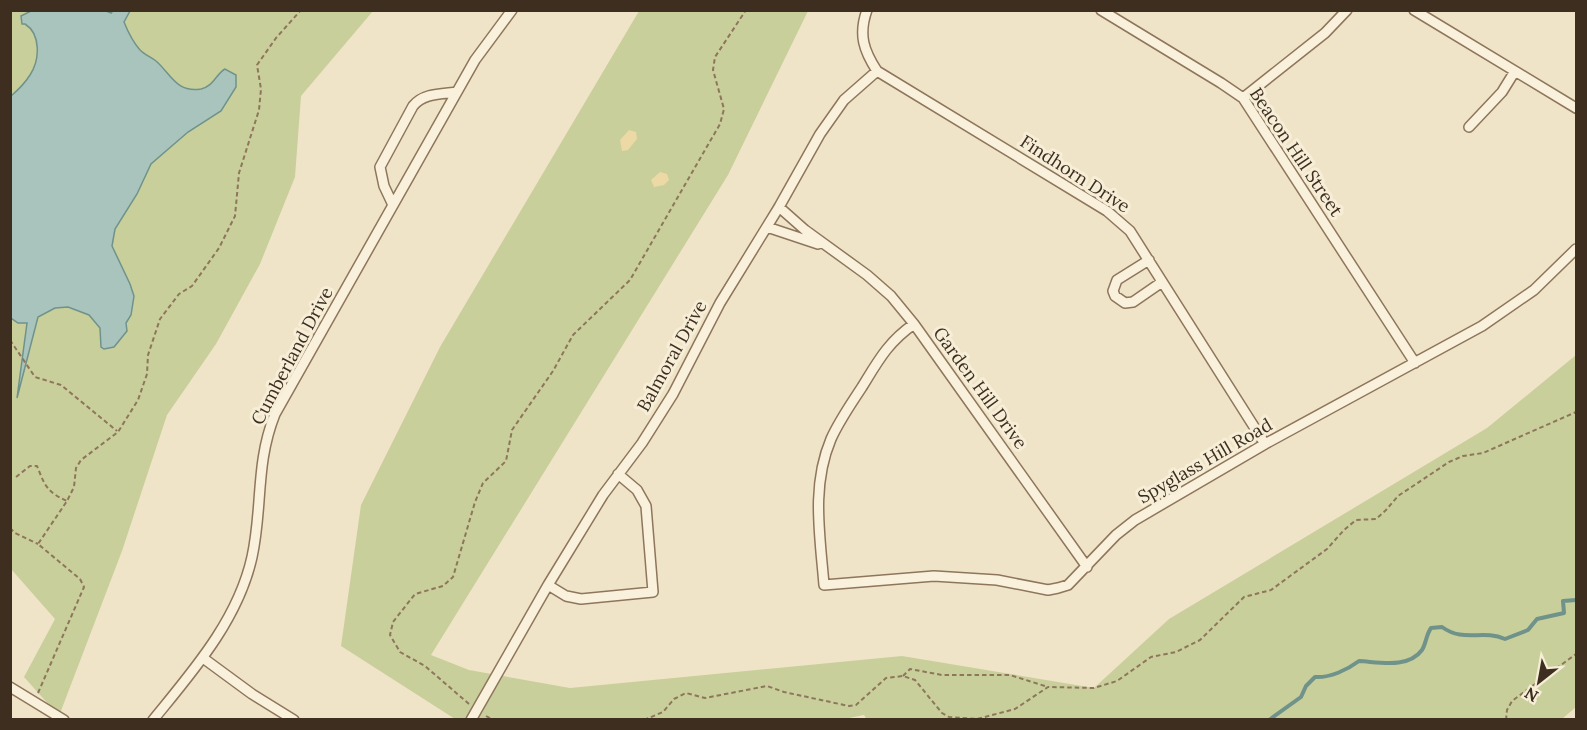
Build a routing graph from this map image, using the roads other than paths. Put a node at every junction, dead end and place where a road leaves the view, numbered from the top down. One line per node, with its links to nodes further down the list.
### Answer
1 (512, 10): 8 (street, Cumberland Drive)
2 (867, 10): 7 (street)
3 (1101, 10): 9 (street, Beacon Hill Street)
4 (1347, 10): 9 (street)
5 (1414, 10): 6 (street)
6 (1515, 71): 10 (street); 11 (street)
7 (877, 72): 13 (street, Balmoral Drive); 17 (street, Findhorn Drive)
8 (458, 92): 12 (street, Cumberland Drive); 12 (street)
9 (1243, 98): 20 (street, Beacon Hill Street)
10 (1576, 108)
11 (1469, 127)
12 (393, 205): 25 (street, Cumberland Drive)
13 (779, 207): 14 (street, Balmoral Drive); 15 (street, Garden Hill Drive)
14 (767, 227): 15 (street, Garden Hill Drive); 22 (street, Balmoral Drive)
15 (826, 246): 19 (street, Garden Hill Drive)
16 (1576, 249): 20 (street, Spyglass Hill Road)
17 (1149, 260): 18 (street, Findhorn Drive); 18 (street)
18 (1162, 282): 21 (street, Findhorn Drive)
19 (914, 324): 23 (street, Garden Hill Drive); 23 (street, Spyglass Hill Road)
20 (1415, 363): 21 (street, Spyglass Hill Road)
21 (1265, 444): 23 (street, Spyglass Hill Road)
22 (618, 474): 24 (street, Balmoral Drive); 24 (street)
23 (1087, 567)
24 (548, 585): 30 (street, Balmoral Drive)
25 (203, 658): 28 (street, Cumberland Drive); 29 (street)
26 (10, 687): 27 (street)
27 (64, 720)
28 (153, 720)
29 (294, 720)
30 (471, 720)

